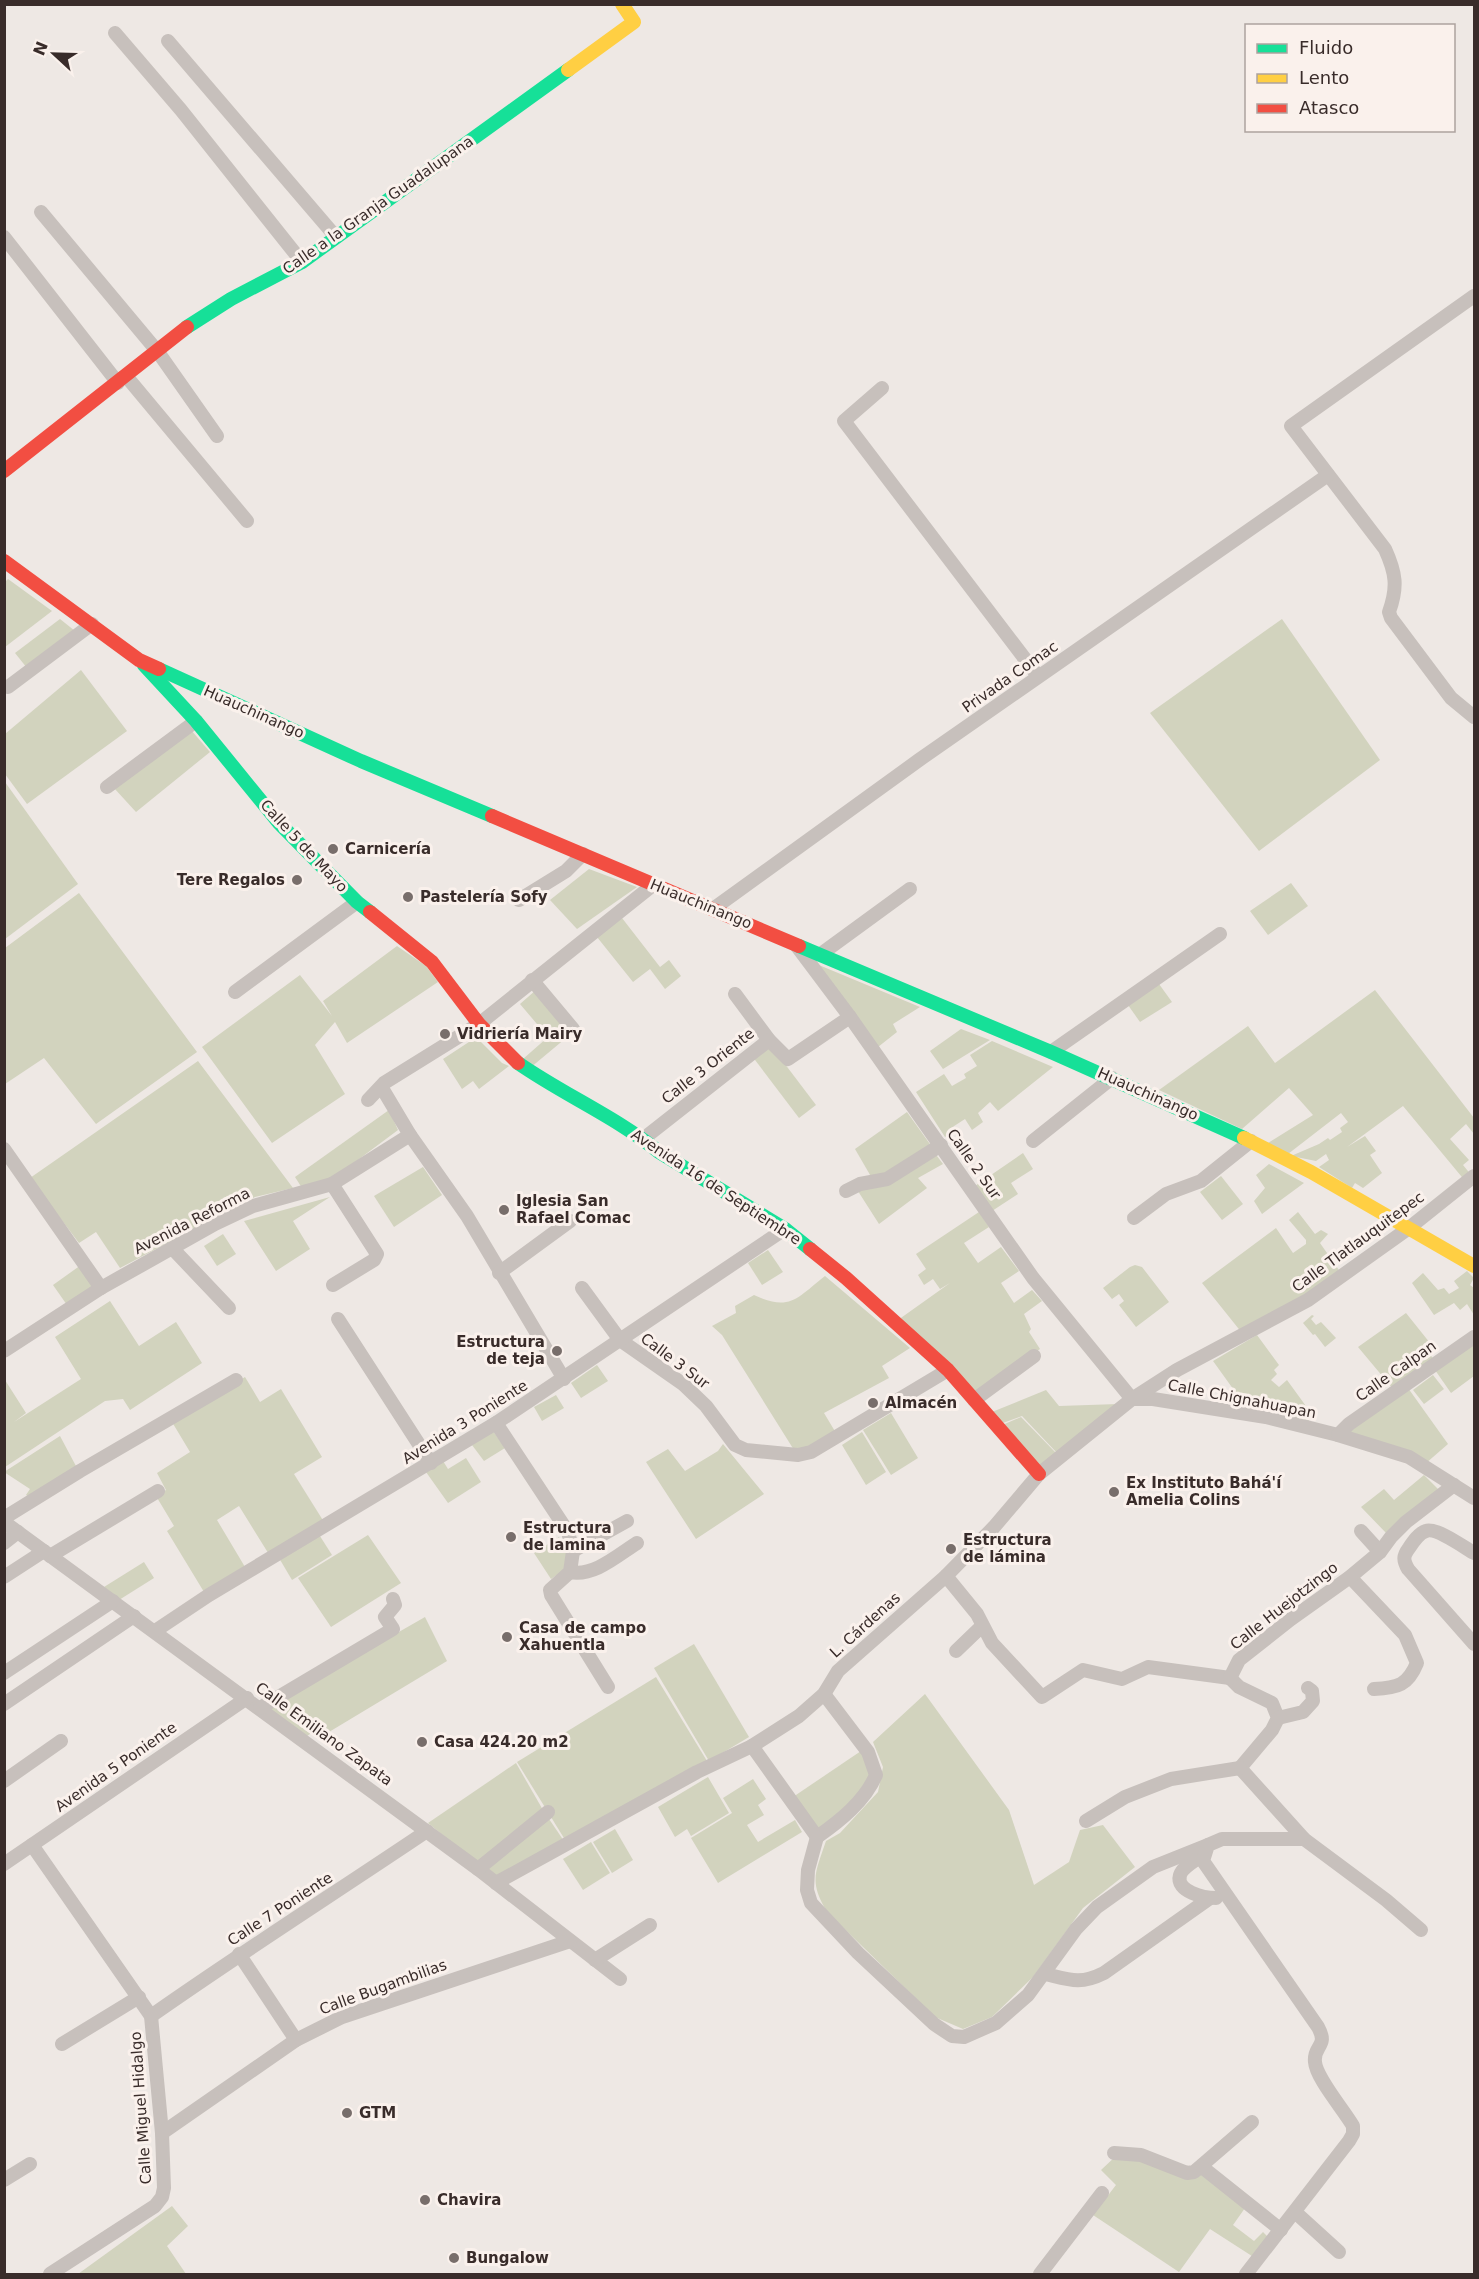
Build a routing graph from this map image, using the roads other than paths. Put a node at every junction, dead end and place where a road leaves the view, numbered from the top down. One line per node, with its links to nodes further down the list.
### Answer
1 (622, 4): 6 (street, Calle a la Granja Guadalupana)
2 (116, 33): 7 (street)
3 (168, 41): 6 (street)
4 (41, 212): 9 (street)
5 (4, 237): 10 (street)
6 (336, 237): 7 (street, Calle a la Granja Guadalupana)
7 (302, 262): 9 (street, Calle a la Granja Guadalupana)
8 (1474, 296): 14 (street)
9 (158, 352): 10 (street, Calle a la Granja Guadalupana); 12 (street)
10 (122, 379): 13 (street, Calle a la Granja Guadalupana); 15 (street)
11 (882, 388): 19 (street)
12 (217, 436)
13 (4, 471)
14 (1328, 475): 19 (street, Privada Comac); 21 (street)
15 (247, 521)
16 (4, 561): 17 (street, Huauchinango)
17 (92, 624): 18 (street, Huauchinango); 20 (street)
18 (139, 660): 22 (street, Calle 5 de Mayo); 24 (street, Huauchinango)
19 (1038, 676): 29 (street, Privada Comac)
20 (8, 687)
21 (1474, 717)
22 (196, 721): 23 (street); 28 (street, Calle 5 de Mayo)
23 (106, 787)
24 (583, 854): 25 (street, Huauchinango); 27 (street)
25 (653, 885): 29 (street, Huauchinango); 33 (street)
26 (910, 889): 32 (street)
27 (519, 900)
28 (357, 902): 34 (street); 37 (street, Calle 5 de Mayo)
29 (713, 909): 31 (street, Huauchinango)
30 (1220, 934): 40 (street)
31 (795, 943): 32 (street, Huauchinango); 36 (street, Calle 2 Sur)
32 (821, 954): 40 (street, Huauchinango)
33 (532, 980): 37 (street); 38 (street)
34 (235, 992)
35 (735, 994): 39 (street)
36 (850, 1017): 39 (street, Calle 3 Oriente); 48 (street, Calle 2 Sur)
37 (478, 1024): 42 (street); 45 (street, Avenida 16 de Septiembre)
38 (573, 1029)
39 (769, 1040): 45 (street, Calle 3 Oriente)
40 (1051, 1052): 41 (street, Huauchinango)
41 (1112, 1078): 46 (street); 47 (street, Huauchinango)
42 (382, 1088): 43 (street); 44 (street)
43 (368, 1100)
44 (410, 1135): 51 (street, Avenida Reforma); 59 (street)
45 (643, 1139): 56 (street, Avenida 16 de Septiembre)
46 (1033, 1141)
47 (1251, 1141): 53 (street); 55 (street, Huauchinango)
48 (941, 1145): 52 (street); 73 (street, Calle 2 Sur)
49 (4, 1149): 61 (street)
50 (1474, 1176): 55 (street, Calle Tlatlauquitepec)
51 (332, 1184): 57 (street, Avenida Reforma); 60 (street)
52 (846, 1191)
53 (1134, 1218)
54 (570, 1221): 59 (street)
55 (1409, 1228): 58 (street, Huauchinango); 73 (street, Calle Tlatlauquitepec)
56 (784, 1229): 66 (street, Avenida 3 Poniente); 69 (street, Avenida 16 de Septiembre)
57 (173, 1249): 61 (street, Avenida Reforma); 63 (street)
58 (1474, 1266)
59 (500, 1273): 70 (street)
60 (333, 1285)
61 (101, 1288): 67 (street, Avenida Reforma)
62 (582, 1288): 66 (street, Calle 3 Sur)
63 (229, 1308)
64 (338, 1319): 76 (street)
65 (1474, 1337): 75 (street, Calle Calpan)
66 (620, 1340): 69 (street, Calle 3 Sur); 70 (street, Avenida 3 Poniente)
67 (4, 1351)
68 (1034, 1356): 72 (street)
69 (948, 1370): 72 (street, Avenida 16 de Septiembre)
70 (564, 1379): 74 (street, Avenida 3 Poniente)
71 (236, 1380): 81 (street)
72 (974, 1400): 77 (street, Avenida 16 de Septiembre)
73 (1132, 1400): 75 (street, Calle Chignahuapan); 77 (street, L. Cárdenas)
74 (496, 1423): 76 (street, Avenida 3 Poniente); 87 (street)
75 (1338, 1435): 78 (street, Calle Chignahuapan)
76 (431, 1463): 99 (street, Avenida 3 Poniente)
77 (1039, 1474): 92 (street, L. Cárdenas)
78 (1454, 1485): 80 (street, Calle Chignahuapan); 88 (street, Calle Huejotzingo)
79 (158, 1491): 89 (street)
80 (1474, 1498)
81 (4, 1520): 84 (street, Calle Emiliano Zapata)
82 (627, 1521): 87 (street)
83 (1361, 1531): 88 (street)
84 (18, 1532): 85 (street); 89 (street, Calle Emiliano Zapata)
85 (4, 1543)
86 (637, 1543): 91 (street)
87 (573, 1551): 91 (street)
88 (1380, 1552): 94 (street, Calle Huejotzingo)
89 (47, 1553): 93 (street); 96 (street, Calle Emiliano Zapata)
90 (1474, 1553): 100 (street)
91 (570, 1572): 104 (street)
92 (946, 1576): 98 (street); 107 (street, L. Cárdenas)
93 (4, 1577)
94 (1350, 1577): 103 (street, Calle Huejotzingo); 106 (street)
95 (393, 1599): 110 (street)
96 (113, 1601): 97 (street, Calle Emiliano Zapata); 102 (street)
97 (134, 1616): 99 (street, Calle Emiliano Zapata); 109 (street)
98 (982, 1626): 101 (street); 103 (street)
99 (155, 1631): 108 (street, Calle Emiliano Zapata)
100 (1474, 1643)
101 (956, 1651)
102 (4, 1672)
103 (1230, 1678): 111 (street)
104 (608, 1687)
105 (1308, 1688): 111 (street)
106 (1374, 1689)
107 (824, 1694): 113 (street, L. Cárdenas); 119 (street)
108 (247, 1698): 110 (street, Calle Emiliano Zapata); 121 (street, Avenida 5 Poniente)
109 (4, 1704)
110 (260, 1708): 118 (street, Calle Emiliano Zapata)
111 (1278, 1718): 114 (street)
112 (62, 1741): 115 (street)
113 (752, 1746): 119 (street); 125 (street, L. Cárdenas)
114 (1240, 1768): 117 (street); 120 (street)
115 (4, 1781)
116 (548, 1812): 124 (street)
117 (1086, 1821)
118 (427, 1831): 124 (street, Calle Emiliano Zapata); 131 (street, Calle 7 Poniente)
119 (817, 1837): 133 (street)
120 (1304, 1839): 122 (street); 129 (street)
121 (32, 1845): 123 (street, Avenida 5 Poniente); 135 (street, Calle Miguel Hidalgo)
122 (1207, 1849): 126 (street); 127 (street); 133 (street)
123 (4, 1864)
124 (478, 1869): 125 (street, Calle Emiliano Zapata)
125 (496, 1883): 130 (street, Calle Emiliano Zapata)
126 (1209, 1898): 127 (street); 133 (street)
127 (1230, 1899): 146 (street)
128 (650, 1925): 132 (street)
129 (1421, 1930)
130 (570, 1941): 132 (street, Calle Emiliano Zapata); 137 (street, Calle Bugambilias)
131 (239, 1954): 136 (street, Calle 7 Poniente); 137 (street)
132 (595, 1960): 134 (street, Calle Emiliano Zapata)
133 (1045, 1974)
134 (620, 1979)
135 (139, 1997): 136 (street, Calle Miguel Hidalgo); 138 (street)
136 (151, 2016): 140 (street, Calle Miguel Hidalgo)
137 (296, 2040): 140 (street, Calle Bugambilias)
138 (62, 2044)
139 (1252, 2122): 143 (street)
140 (162, 2133): 150 (street, Calle Miguel Hidalgo)
141 (1114, 2153): 143 (street)
142 (30, 2164): 144 (street)
143 (1202, 2166): 147 (street)
144 (4, 2180)
145 (1102, 2193): 151 (street)
146 (1294, 2212): 147 (street); 148 (street)
147 (1281, 2230): 149 (street)
148 (1339, 2252)
149 (1250, 2273)
150 (50, 2274)
151 (1040, 2274)

